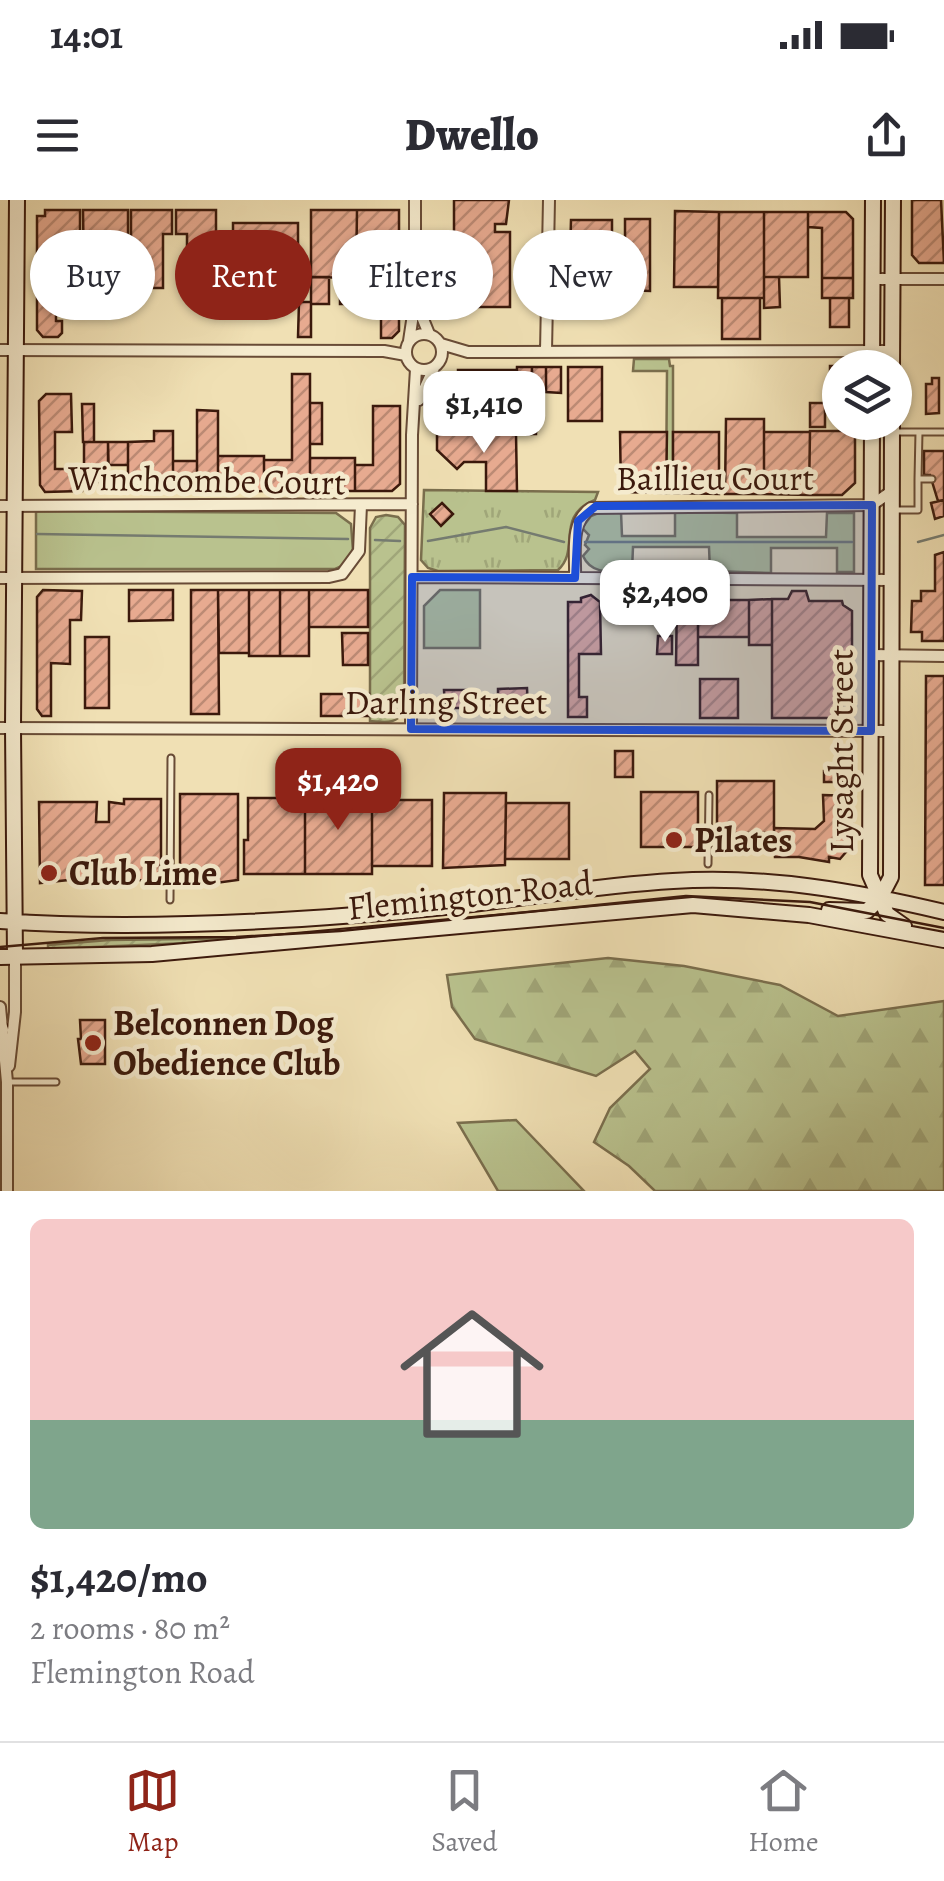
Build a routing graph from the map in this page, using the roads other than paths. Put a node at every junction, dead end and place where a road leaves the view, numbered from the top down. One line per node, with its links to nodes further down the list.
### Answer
1 (17, 200): 15 (main road)
2 (415, 200): 6 (street)
3 (548, 200): 19 (street)
4 (873, 200): 8 (main road)
5 (892, 200): 7 (main road)
6 (415, 230)
7 (892, 278): 8 (street); 9 (street); 18 (main road)
8 (872, 279): 17 (main road)
9 (944, 279)
10 (412, 320): 14 (street)
11 (423, 320): 12 (street)
12 (429, 334): 13 (street); 14 (street)
13 (441, 344): 20 (street); 21 (street)
14 (407, 347): 15 (street); 22 (street)
15 (8, 350): 35 (main road)
16 (822, 350): 19 (street)
17 (872, 350)
18 (892, 350)
19 (546, 351): 20 (street)
20 (468, 352): 21 (street)
21 (437, 364): 22 (street); 23 (street)
22 (416, 368): 23 (street)
23 (415, 410): 33 (street)
24 (912, 431): 25 (lane)
25 (919, 432): 26 (lane); 29 (lane)
26 (944, 432)
27 (872, 440): 34 (main road, Lysaght Street)
28 (892, 440): 31 (main road, Lysaght Street)
29 (918, 479): 30 (lane); 36 (lane)
30 (932, 479)
31 (892, 491): 34 (street); 36 (main road, Lysaght Street)
32 (361, 504): 33 (street); 35 (street, Winchcombe Court); 38 (street, Winchcombe Court)
33 (412, 504): 37 (street)
34 (872, 505): 36 (street); 39 (street, Baillieu Court); 40 (main road, Lysaght Street)
35 (7, 506): 38 (main road)
36 (892, 514): 41 (main road, Lysaght Street)
37 (412, 577): 39 (street); 46 (street)
38 (7, 578): 45 (main road)
39 (575, 578): 40 (street)
40 (872, 580): 41 (street); 42 (main road, Lysaght Street)
41 (892, 580): 43 (main road, Lysaght Street)
42 (871, 655): 43 (street); 47 (main road, Lysaght Street)
43 (892, 655): 44 (street); 48 (main road, Lysaght Street)
44 (944, 656)
45 (6, 728): 46 (street, Darling Street); 56 (main road)
46 (411, 729): 47 (street, Darling Street)
47 (871, 731): 48 (street, Darling Street); 52 (main road, Lysaght Street)
48 (891, 731): 52 (main road, Lysaght Street)
49 (172, 758): 53 (lane)
50 (708, 794): 51 (lane)
51 (708, 864)
52 (880, 898): 54 (main road); 55 (main road, Flemington Road); 56 (main road, Flemington Road); 57 (main road)
53 (170, 900)
54 (694, 905): 57 (main road, Flemington Road); 58 (main road, Flemington Road)
55 (944, 912)
56 (6, 921): 58 (main road)
57 (944, 938)
58 (8, 957): 61 (street)
59 (0, 1007): 60 (street)
60 (0, 1029): 61 (street)
61 (7, 1082): 62 (lane); 63 (street)
62 (56, 1082)
63 (7, 1191)

